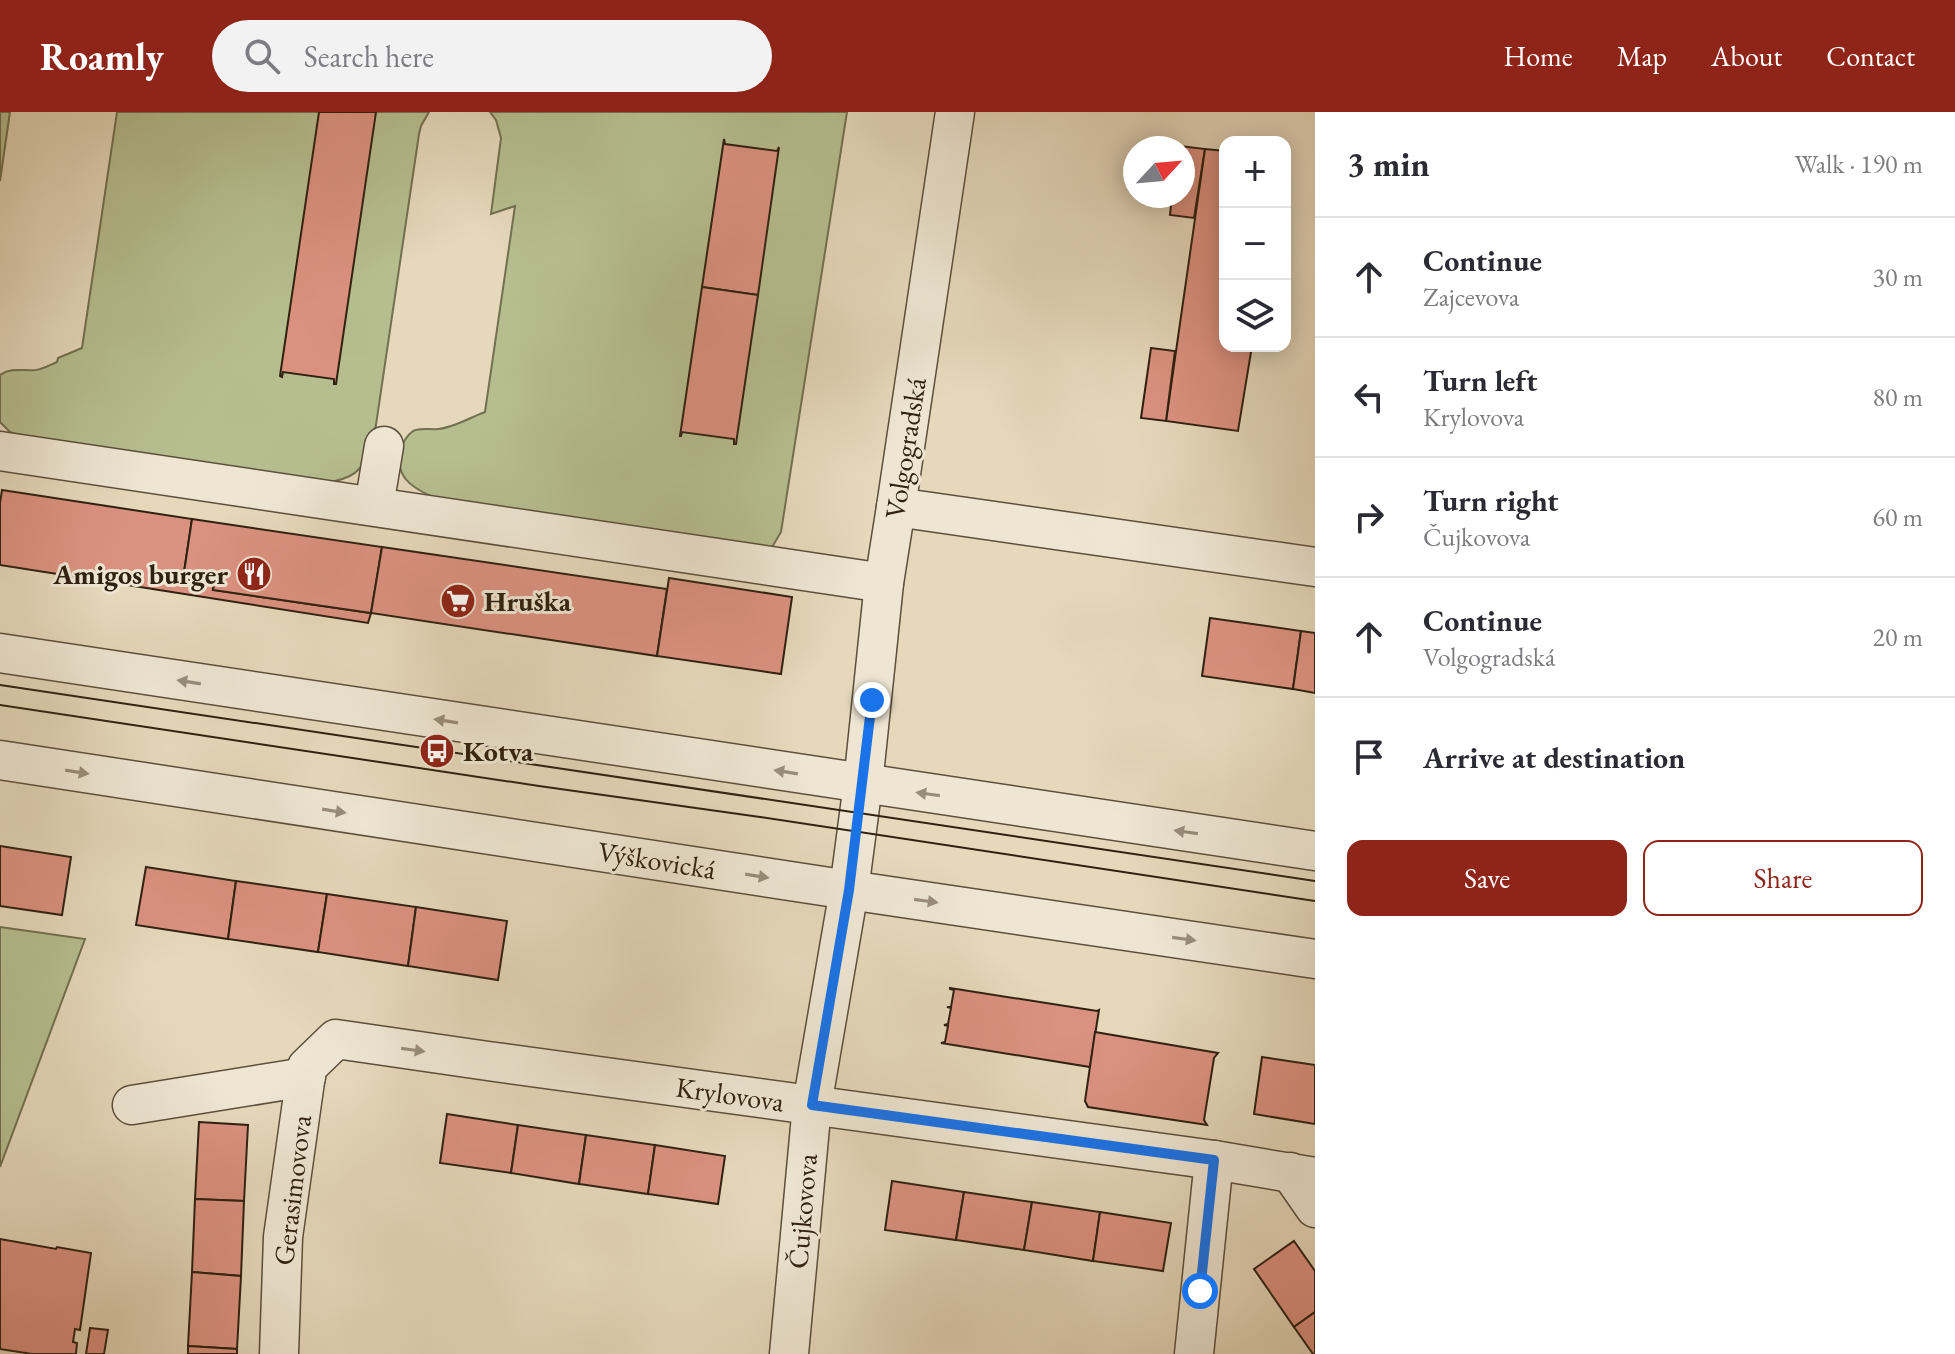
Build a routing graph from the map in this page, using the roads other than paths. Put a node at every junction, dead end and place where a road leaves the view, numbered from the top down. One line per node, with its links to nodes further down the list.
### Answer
1 (955, 112): 5 (street, Volgogradská)
2 (384, 446): 4 (street)
3 (0, 451): 4 (street)
4 (374, 506): 7 (street)
5 (896, 507): 6 (street); 7 (street, Volgogradská)
6 (1314, 562)
7 (884, 583): 10 (street, Volgogradská)
8 (0, 653): 10 (street, one-way to 8)
9 (0, 760): 12 (street, Výškovická, one-way to 12)
10 (863, 784): 11 (street, one-way to 10); 12 (street, Čujkovova)
11 (1315, 851)
12 (849, 890): 13 (street, Výškovická, one-way to 13); 17 (street, Čujkovova)
13 (1315, 959)
14 (336, 1039): 15 (street, Gerasimovova); 17 (street, Krylovova, one-way to 17)
15 (306, 1077): 16 (street); 21 (street, Gerasimovova)
16 (132, 1105)
17 (812, 1105): 18 (street, Krylovova); 22 (street, Čujkovova)
18 (1214, 1160): 19 (street, Krylovova); 23 (street)
19 (1302, 1174): 20 (street)
20 (1315, 1208)
21 (279, 1354)
22 (789, 1354)
23 (1194, 1354)

